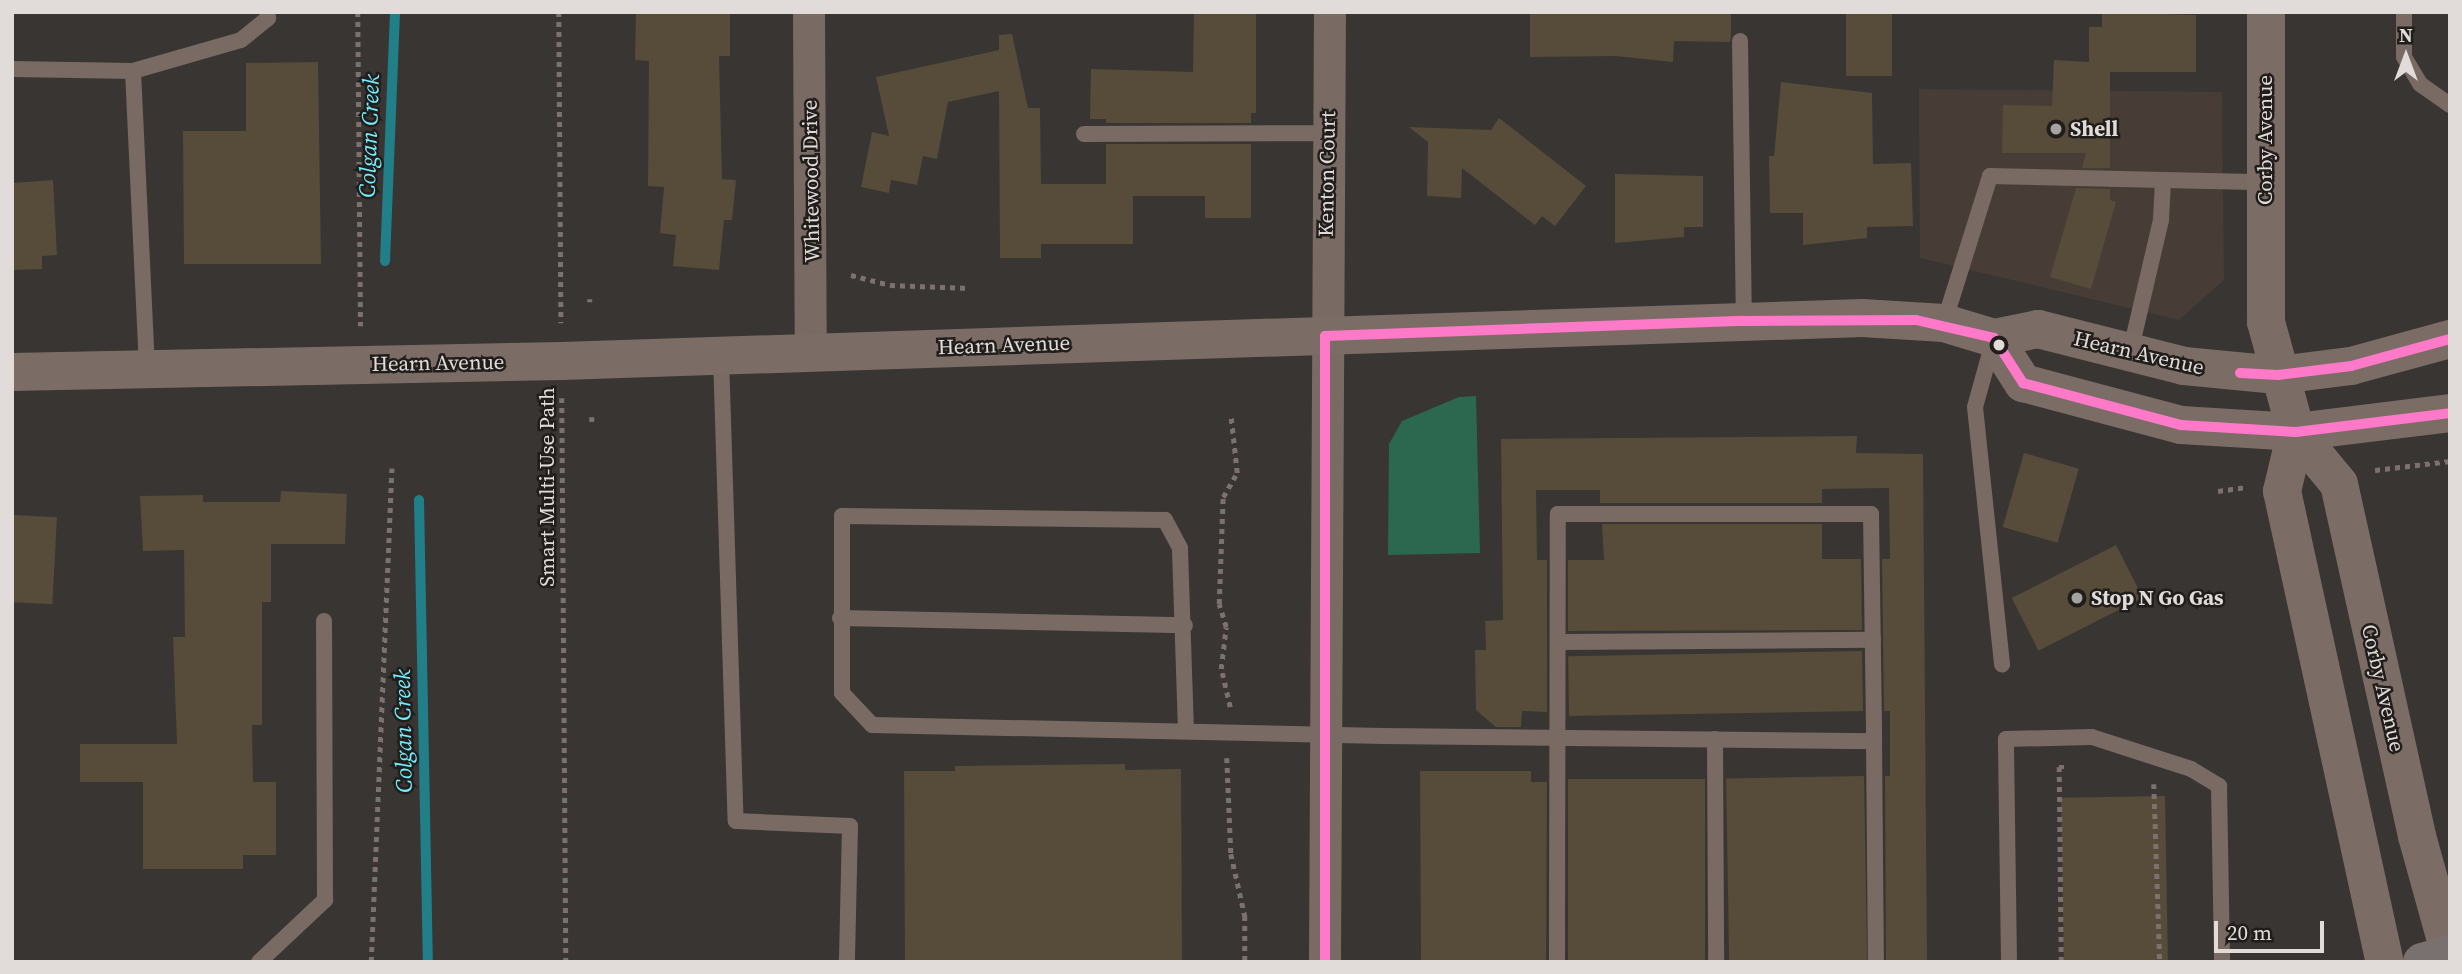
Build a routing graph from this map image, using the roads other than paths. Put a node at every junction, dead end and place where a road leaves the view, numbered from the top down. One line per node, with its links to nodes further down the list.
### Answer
1 (267, 12): 8 (lane)
2 (809, 12): 19 (street, Whitewood Drive)
3 (1330, 12): 10 (street, Kenton Court)
4 (2266, 12): 13 (main road, Corby Avenue)
5 (2404, 12): 9 (lane)
6 (1740, 41): 14 (lane)
7 (12, 69): 8 (lane)
8 (133, 71): 22 (lane)
9 (2450, 105)
10 (1328, 133): 11 (lane); 16 (street, Kenton Court)
11 (1084, 134)
12 (2163, 180): 13 (lane); 15 (lane); 20 (lane)
13 (2264, 182): 24 (main road, Corby Avenue)
14 (1744, 321): 15 (main road, Hearn Avenue); 16 (main road, Hearn Avenue)
15 (1944, 323): 17 (main road, Hearn Avenue)
16 (1325, 336): 19 (main road, Hearn Avenue); 34 (street, Kenton Court)
17 (1994, 338): 20 (main road, Hearn Avenue); 26 (main road); 32 (lane)
18 (2450, 339): 24 (main road, Hearn Avenue)
19 (811, 350): 21 (main road, Hearn Avenue)
20 (2129, 353): 24 (main road, Hearn Avenue)
21 (721, 354): 22 (main road, Hearn Avenue); 40 (lane)
22 (147, 369): 23 (main road, Hearn Avenue)
23 (12, 372)
24 (2277, 375): 26 (main road, Corby Avenue)
25 (2450, 413): 26 (main road)
26 (2296, 432): 38 (main road, Corby Avenue); 47 (main road)
27 (840, 618): 29 (lane); 29 (lane); 33 (lane)
28 (324, 621): 39 (lane)
29 (1185, 625): 33 (lane)
30 (1872, 640): 31 (lane); 31 (lane); 37 (lane)
31 (1558, 642): 35 (lane)
32 (2002, 665)
33 (1186, 731): 34 (lane)
34 (1326, 734): 35 (lane); 41 (street, Kenton Court)
35 (1557, 737): 36 (lane); 42 (lane)
36 (1715, 739): 37 (lane); 43 (lane)
37 (1874, 741): 44 (lane)
38 (2450, 954): 48 (highway)
39 (259, 962)
40 (847, 962)
41 (1325, 962)
42 (1557, 962)
43 (1716, 962)
44 (1877, 962)
45 (2009, 962): 46 (lane)
46 (2222, 962)
47 (2385, 962)
48 (2422, 962)

